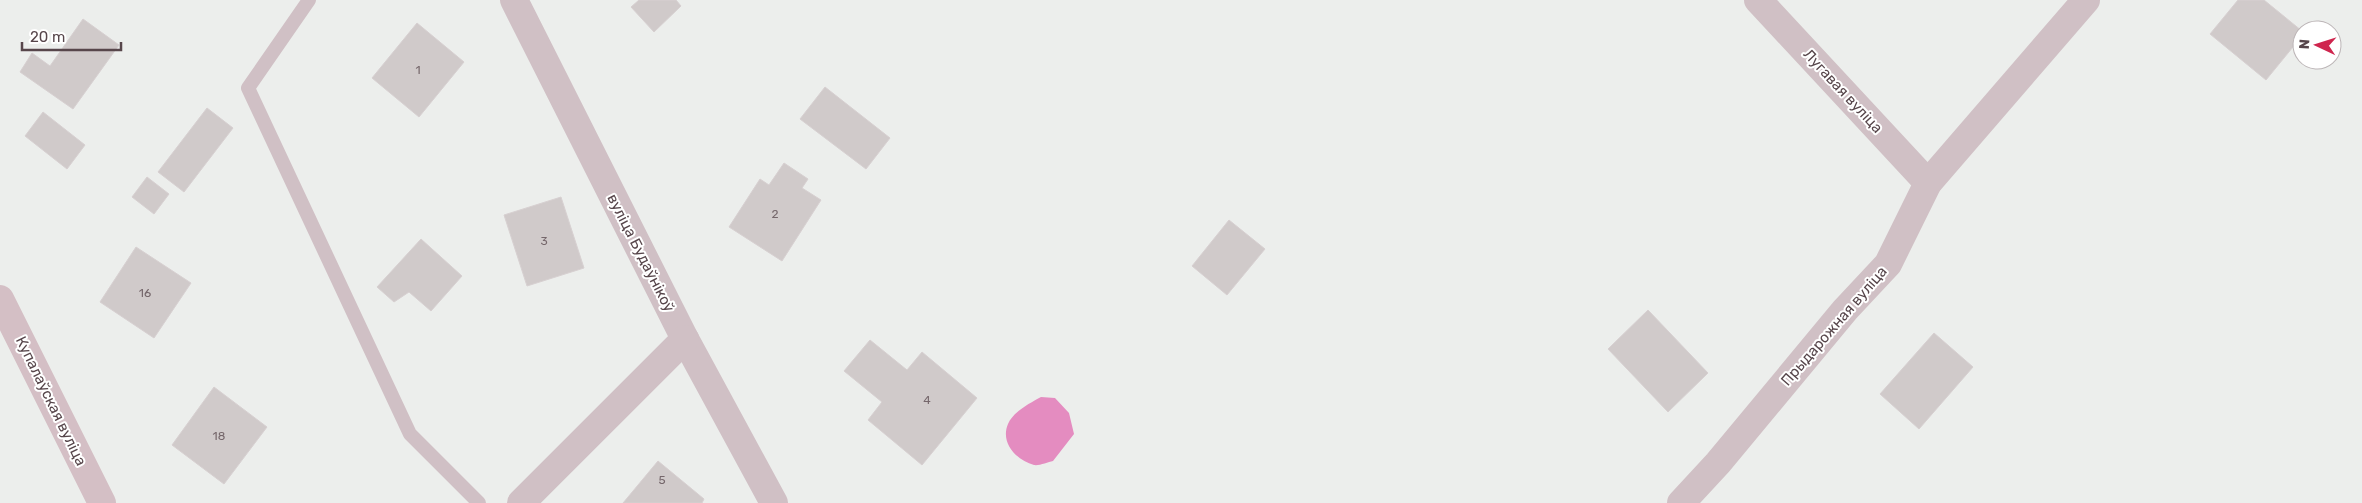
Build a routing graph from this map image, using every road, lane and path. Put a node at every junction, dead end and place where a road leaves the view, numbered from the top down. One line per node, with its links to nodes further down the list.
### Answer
1 (309, 0): 9 (lane)
2 (514, 0): 7 (street, вуліца Будаўнікоў)
3 (1758, 0): 5 (street, Лугавая вуліца)
4 (2086, 0): 5 (street, Прыдарожная вуліца)
5 (1928, 183): 12 (street, Прыдарожная вуліца)
6 (0, 299): 8 (street, Купалаўская вуліца)
7 (685, 339): 10 (street); 11 (street, вуліца Будаўнікоў)
8 (102, 503)
9 (479, 503)
10 (521, 503)
11 (774, 503)
12 (1681, 503)

